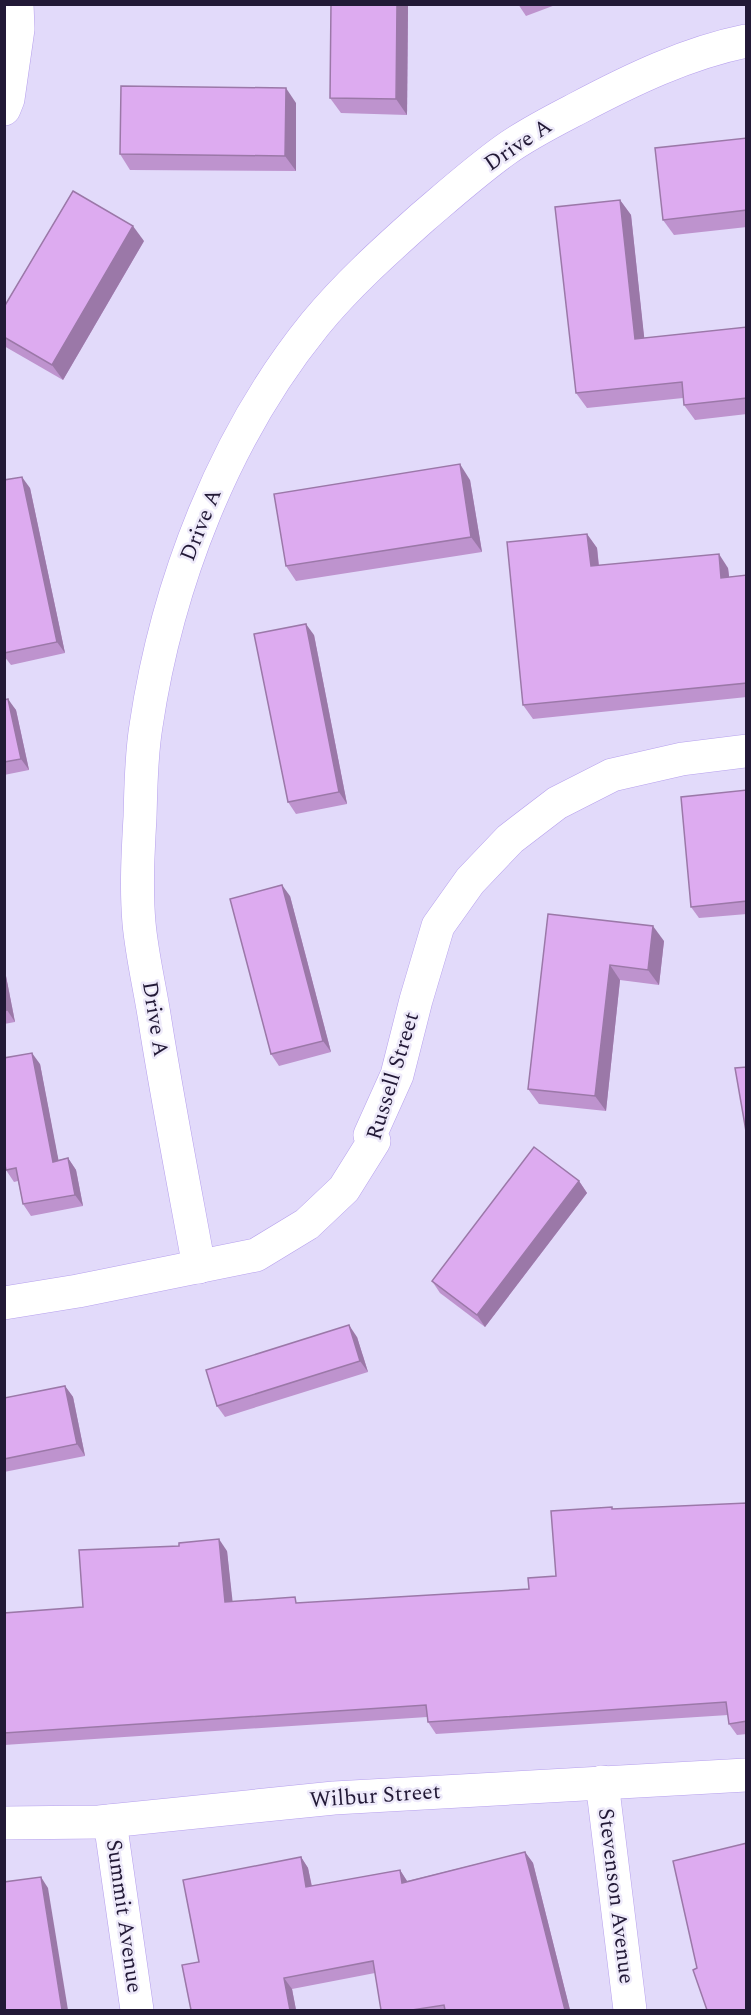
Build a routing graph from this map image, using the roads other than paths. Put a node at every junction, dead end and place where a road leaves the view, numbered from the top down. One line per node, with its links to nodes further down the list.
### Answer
1 (17, 4): 3 (street)
2 (747, 41): 5 (street, Drive A)
3 (4, 109)
4 (747, 751): 5 (street, Russell Street)
5 (199, 1268): 6 (street, Russell Street)
6 (4, 1303)
7 (747, 1775): 8 (street, Wilbur Street)
8 (602, 1782): 9 (street, Wilbur Street); 12 (street, Stevenson Avenue)
9 (110, 1821): 10 (street, Wilbur Street); 11 (street, Summit Avenue)
10 (4, 1823)
11 (137, 2010)
12 (630, 2010)

